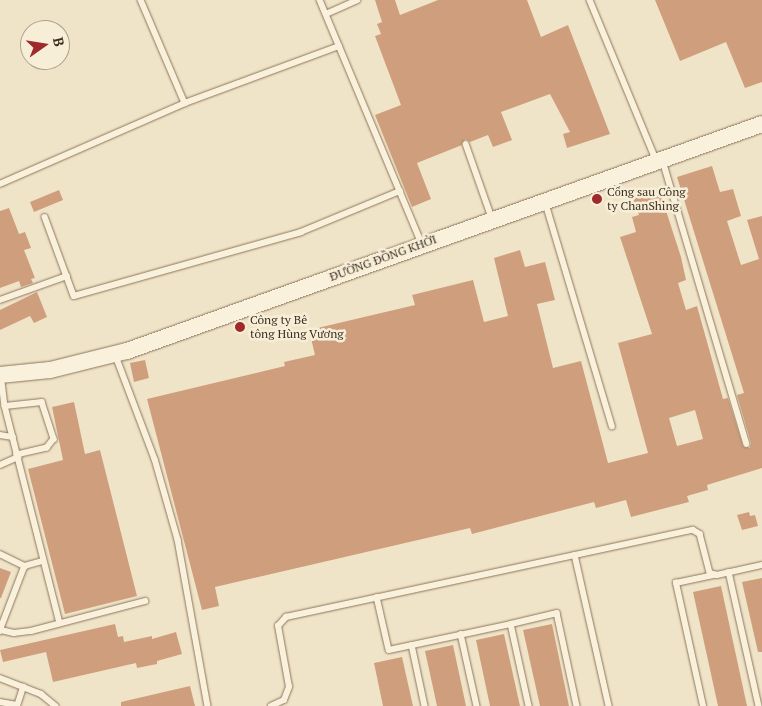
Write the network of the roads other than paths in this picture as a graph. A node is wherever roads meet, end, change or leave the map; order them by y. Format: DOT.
graph roads {
  1 [pos="141,0"];
  2 [pos="320,0"];
  3 [pos="357,0"];
  4 [pos="590,0"];
  5 [pos="326,14"];
  6 [pos="339,46"];
  7 [pos="185,103"];
  8 [pos="762,124"];
  9 [pos="466,144"];
  10 [pos="659,160"];
  11 [pos="0,184"];
  12 [pos="400,191"];
  13 [pos="545,200"];
  14 [pos="45,217"];
  15 [pos="492,218"];
  16 [pos="422,244"];
  17 [pos="67,276"];
  18 [pos="0,300"];
  19 [pos="115,354"];
  20 [pos="1,378"];
  21 [pos="5,406"];
  22 [pos="612,426"];
  23 [pos="0,435"];
  24 [pos="13,437"];
  25 [pos="748,444"];
  26 [pos="17,456"];
  27 [pos="0,465"];
  28 [pos="0,554"];
  29 [pos="575,555"];
  30 [pos="43,561"];
  31 [pos="762,565"];
  32 [pos="24,566"];
  33 [pos="730,572"];
  34 [pos="717,574"];
  35 [pos="377,597"];
  36 [pos="145,601"];
  37 [pos="60,623"];
  38 [pos="511,624"];
  39 [pos="0,630"];
  40 [pos="461,634"];
  41 [pos="412,645"];
  42 [pos="0,678"];
  43 [pos="23,687"];
  44 [pos="0,702"];
  45 [pos="17,705"];
  46 [pos="56,706"];
  47 [pos="208,706"];
  48 [pos="271,706"];
  49 [pos="425,706"];
  50 [pos="477,706"];
  51 [pos="529,706"];
  52 [pos="577,706"];
  53 [pos="608,706"];
  54 [pos="703,706"];
  55 [pos="759,706"];
  1 -- 7 [label="lane"];
  2 -- 5 [label="lane"];
  3 -- 5 [label="lane"];
  4 -- 10 [label="lane"];
  5 -- 6 [label="lane"];
  6 -- 7 [label="lane"];
  6 -- 12 [label="lane"];
  7 -- 11 [label="lane"];
  8 -- 10 [label="main road, ĐƯỜNG ĐỒNG KHỞI"];
  9 -- 15 [label="lane"];
  10 -- 13 [label="main road, ĐƯỜNG ĐỒNG KHỞI"];
  10 -- 25 [label="lane"];
  12 -- 16 [label="lane"];
  12 -- 17 [label="lane"];
  13 -- 15 [label="main road, ĐƯỜNG ĐỒNG KHỞI"];
  13 -- 22 [label="lane"];
  14 -- 17 [label="lane"];
  15 -- 16 [label="main road, ĐƯỜNG ĐỒNG KHỞI"];
  16 -- 19 [label="main road, ĐƯỜNG ĐỒNG KHỞI"];
  17 -- 18 [label="lane"];
  19 -- 20 [label="main road, ĐƯỜNG ĐỒNG KHỞI"];
  19 -- 47 [label="lane"];
  20 -- 21 [label="lane"];
  21 -- 24 [label="lane"];
  21 -- 26 [label="lane"];
  23 -- 24 [label="lane"];
  24 -- 26 [label="lane"];
  26 -- 27 [label="lane"];
  26 -- 30 [label="lane"];
  28 -- 32 [label="lane"];
  29 -- 34 [label="lane"];
  29 -- 35 [label="lane"];
  29 -- 53 [label="lane"];
  30 -- 32 [label="lane"];
  30 -- 37 [label="lane"];
  31 -- 33 [label="lane"];
  32 -- 39 [label="lane"];
  33 -- 34 [label="lane"];
  33 -- 55 [label="lane"];
  34 -- 54 [label="lane"];
  35 -- 41 [label="lane"];
  35 -- 48 [label="lane"];
  36 -- 37 [label="lane"];
  37 -- 39 [label="lane"];
  38 -- 40 [label="lane"];
  38 -- 51 [label="lane"];
  38 -- 52 [label="lane"];
  40 -- 41 [label="lane"];
  40 -- 50 [label="lane"];
  41 -- 49 [label="lane"];
  42 -- 43 [label="lane"];
  43 -- 45 [label="lane"];
  43 -- 46 [label="lane"];
  44 -- 45 [label="lane"];
}
